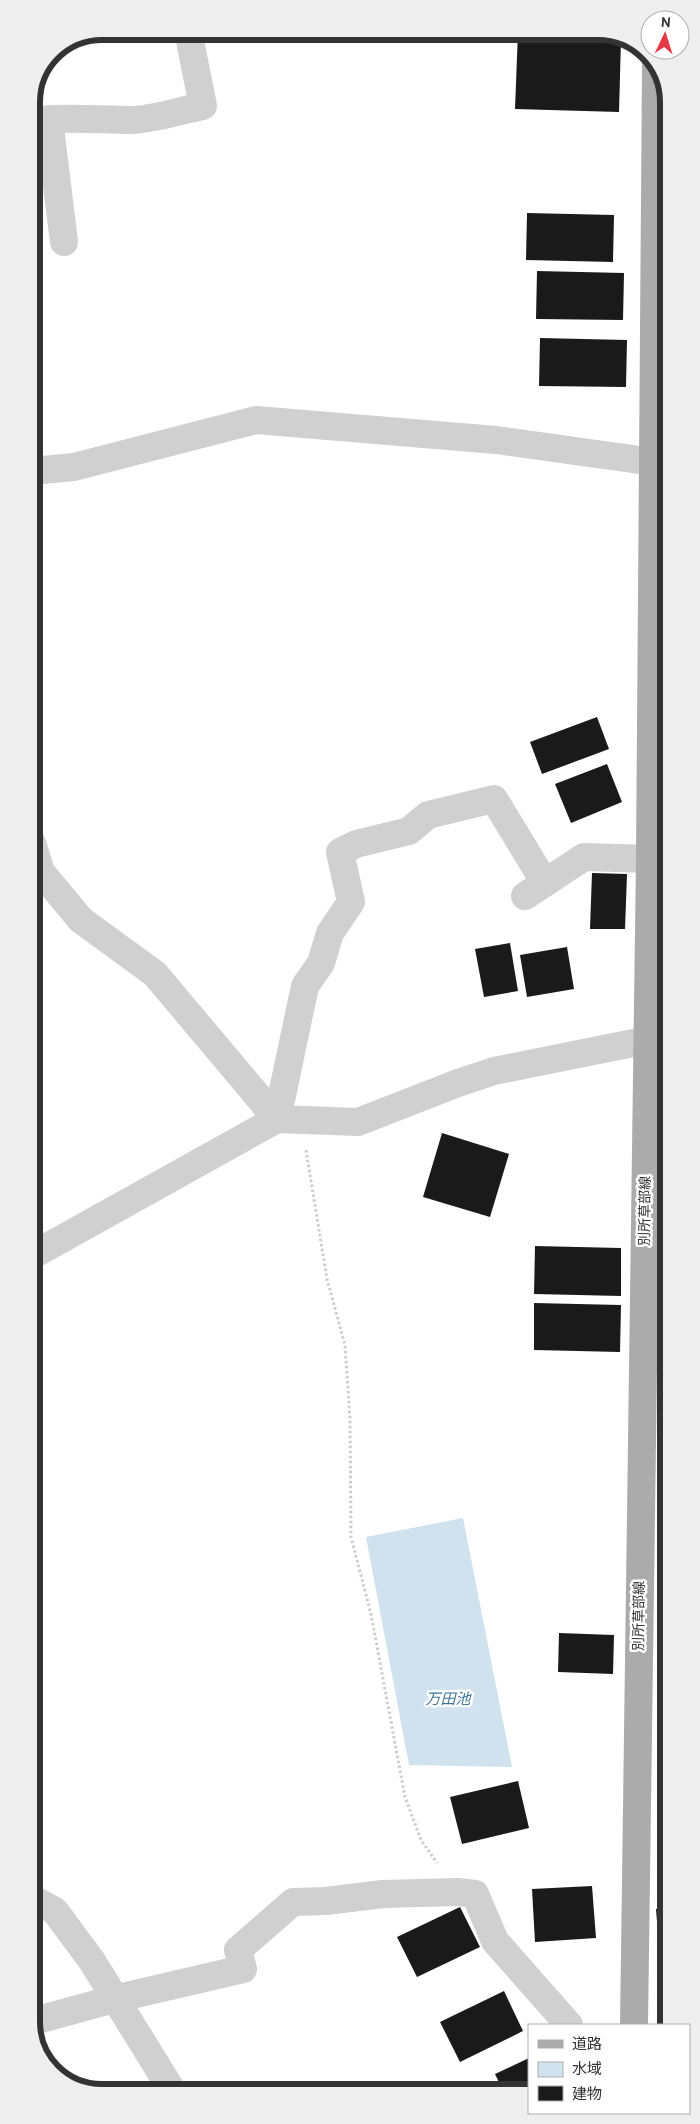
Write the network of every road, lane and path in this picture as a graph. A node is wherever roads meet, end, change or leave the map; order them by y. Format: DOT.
graph roads {
  1 [pos="190,40"];
  2 [pos="656,81"];
  3 [pos="40,120"];
  4 [pos="64,242"];
  5 [pos="660,462"];
  6 [pos="40,470"];
  7 [pos="650,859"];
  8 [pos="40,869"];
  9 [pos="658,1038"];
  10 [pos="289,1119"];
  11 [pos="40,1251"];
  12 [pos="458,1892"];
  13 [pos="40,1902"];
  14 [pos="114,1999"];
  15 [pos="40,2019"];
  16 [pos="568,2024"];
  17 [pos="634,2024"];
  18 [pos="168,2084"];
  1 -- 3 [label="street"];
  2 -- 5 [label="main road, 別所草部線"];
  3 -- 4 [label="street"];
  5 -- 6 [label="street"];
  5 -- 7 [label="main road, 別所草部線"];
  7 -- 9 [label="main road, 別所草部線"];
  7 -- 10 [label="street"];
  8 -- 10 [label="street"];
  9 -- 10 [label="street"];
  9 -- 17 [label="main road, 別所草部線"];
  10 -- 11 [label="street"];
  10 -- 12 [label="path"];
  12 -- 14 [label="street"];
  12 -- 16 [label="street"];
  13 -- 14 [label="street"];
  14 -- 15 [label="street"];
  14 -- 18 [label="street"];
}
